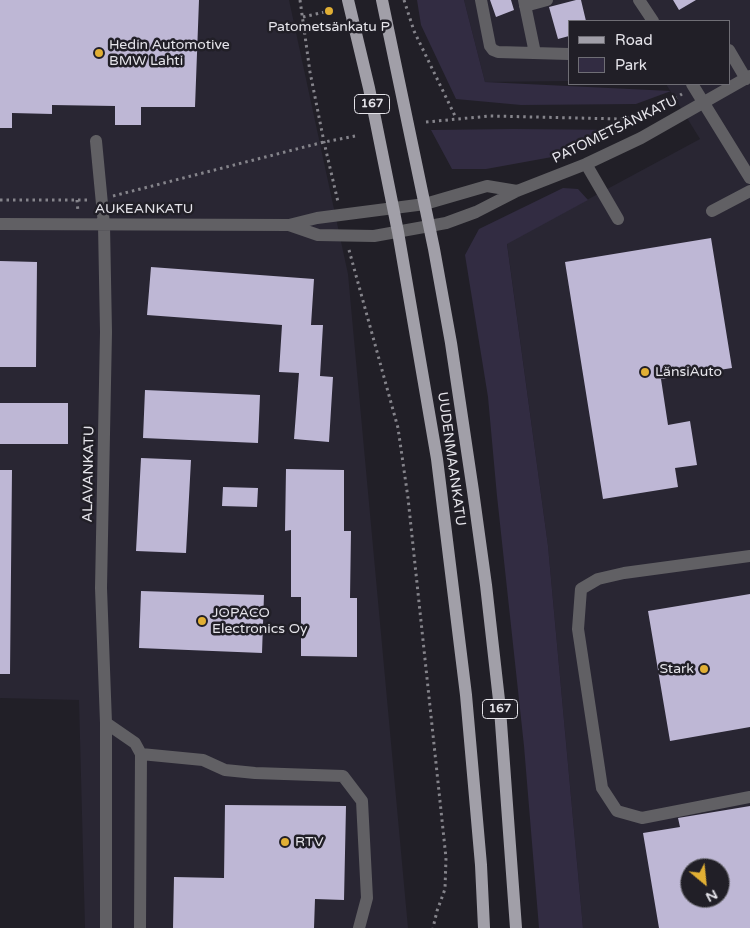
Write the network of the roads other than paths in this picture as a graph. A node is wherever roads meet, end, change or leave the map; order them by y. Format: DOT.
graph roads {
  1 [pos="348,0"];
  2 [pos="382,0"];
  3 [pos="481,0"];
  4 [pos="547,0"];
  5 [pos="639,0"];
  6 [pos="524,3"];
  7 [pos="652,20"];
  8 [pos="730,51"];
  9 [pos="534,53"];
  10 [pos="568,54"];
  11 [pos="748,78"];
  12 [pos="693,86"];
  13 [pos="704,103"];
  14 [pos="96,141"];
  15 [pos="586,164"];
  16 [pos="747,166"];
  17 [pos="750,178"];
  18 [pos="750,190"];
  19 [pos="517,191"];
  20 [pos="425,204"];
  21 [pos="394,209"];
  22 [pos="712,211"];
  23 [pos="618,219"];
  24 [pos="0,224"];
  25 [pos="104,225"];
  26 [pos="288,225"];
  27 [pos="430,226"];
  28 [pos="398,232"];
  29 [pos="750,556"];
  30 [pos="106,724"];
  31 [pos="141,754"];
  32 [pos="750,797"];
  33 [pos="106,928"];
  34 [pos="140,928"];
  35 [pos="359,928"];
  36 [pos="484,928"];
  37 [pos="516,928"];
  1 -- 21 [label="main road, UUDENMAANKATU / 167"];
  2 -- 20 [label="main road, UUDENMAANKATU / 167"];
  3 -- 9 [label="street"];
  4 -- 6 [label="street"];
  5 -- 7 [label="street"];
  6 -- 9 [label="street"];
  8 -- 11 [label="street"];
  9 -- 10 [label="street"];
  11 -- 13 [label="street, PATOMETSÄNKATU"];
  12 -- 13 [label="street"];
  13 -- 15 [label="street, PATOMETSÄNKATU"];
  13 -- 16 [label="street"];
  14 -- 25 [label="street, ALAVANKATU"];
  15 -- 19 [label="street, PATOMETSÄNKATU"];
  15 -- 23 [label="street"];
  16 -- 17 [label="street"];
  18 -- 22 [label="street"];
  19 -- 20 [label="street"];
  19 -- 27 [label="street, PATOMETSÄNKATU"];
  20 -- 21 [label="street, AUKEANKATU"];
  20 -- 27 [label="main road, UUDENMAANKATU / 167"];
  21 -- 26 [label="street, AUKEANKATU"];
  21 -- 28 [label="main road, UUDENMAANKATU / 167"];
  24 -- 25 [label="street, AUKEANKATU"];
  25 -- 26 [label="street, AUKEANKATU"];
  25 -- 30 [label="street, ALAVANKATU"];
  26 -- 28 [label="street, AUKEANKATU"];
  27 -- 28 [label="street, PATOMETSÄNKATU"];
  27 -- 37 [label="main road, UUDENMAANKATU / 167"];
  28 -- 36 [label="main road, UUDENMAANKATU / 167"];
  29 -- 32 [label="street"];
  30 -- 31 [label="street"];
  30 -- 33 [label="street, ALAVANKATU"];
  31 -- 34 [label="street"];
  31 -- 35 [label="street"];
}
